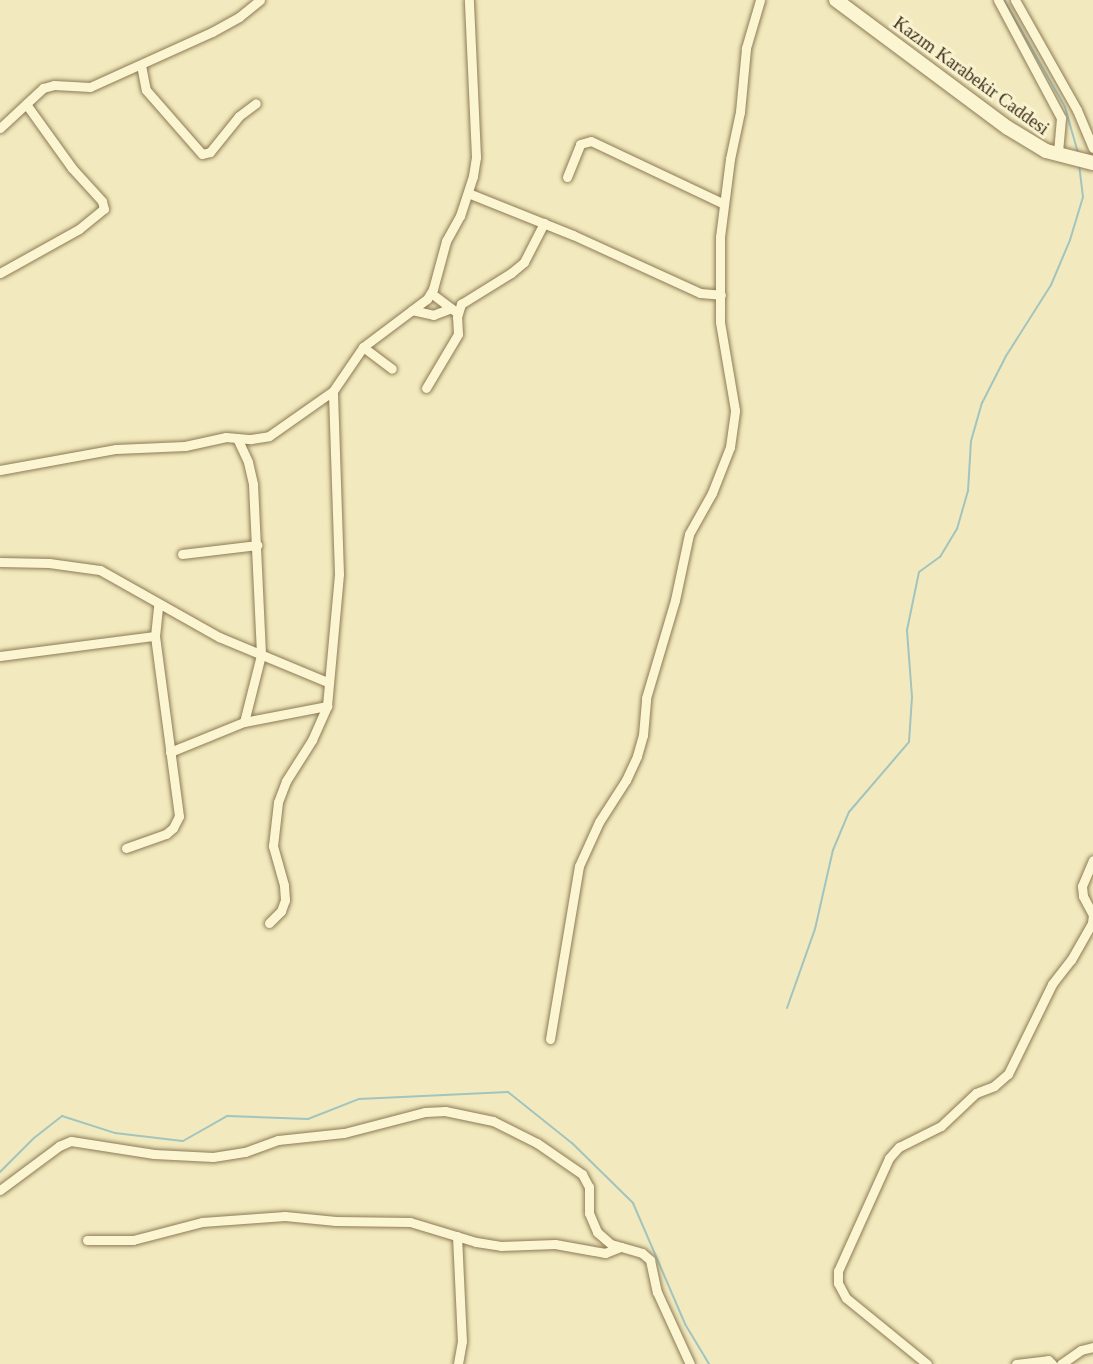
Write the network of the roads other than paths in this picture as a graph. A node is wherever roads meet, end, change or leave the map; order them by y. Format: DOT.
graph roads {
  1 [pos="260,0"];
  2 [pos="469,0"];
  3 [pos="760,0"];
  4 [pos="836,0"];
  5 [pos="998,0"];
  6 [pos="1015,0"];
  7 [pos="141,65"];
  8 [pos="256,103"];
  9 [pos="26,104"];
  10 [pos="0,128"];
  11 [pos="1093,148"];
  12 [pos="1058,155"];
  13 [pos="1084,161"];
  14 [pos="567,177"];
  15 [pos="468,193"];
  16 [pos="724,204"];
  17 [pos="544,224"];
  18 [pos="0,273"];
  19 [pos="430,293"];
  20 [pos="720,295"];
  21 [pos="412,310"];
  22 [pos="454,310"];
  23 [pos="363,347"];
  24 [pos="392,369"];
  25 [pos="426,388"];
  26 [pos="333,391"];
  27 [pos="237,438"];
  28 [pos="0,470"];
  29 [pos="257,545"];
  30 [pos="182,554"];
  31 [pos="0,562"];
  32 [pos="158,605"];
  33 [pos="155,636"];
  34 [pos="261,655"];
  35 [pos="0,656"];
  36 [pos="327,682"];
  37 [pos="327,706"];
  38 [pos="244,722"];
  39 [pos="170,752"];
  40 [pos="126,848"];
  41 [pos="1093,860"];
  42 [pos="269,923"];
  43 [pos="550,1039"];
  44 [pos="0,1190"];
  45 [pos="457,1236"];
  46 [pos="87,1240"];
  47 [pos="621,1247"];
  48 [pos="1093,1347"];
  49 [pos="1051,1363"];
  50 [pos="458,1364"];
  51 [pos="690,1364"];
  52 [pos="927,1364"];
  53 [pos="1016,1364"];
  54 [pos="1061,1364"];
  1 -- 7 [label="street"];
  2 -- 15 [label="street"];
  3 -- 16 [label="street"];
  4 -- 12 [label="street, Kazım Karabekir Caddesi"];
  5 -- 12 [label="street"];
  6 -- 11 [label="street"];
  7 -- 8 [label="street"];
  7 -- 9 [label="street"];
  9 -- 10 [label="street"];
  9 -- 18 [label="street"];
  12 -- 13 [label="street, Kazım Karabekir Caddesi"];
  14 -- 16 [label="street"];
  15 -- 17 [label="street"];
  15 -- 19 [label="street"];
  16 -- 20 [label="street"];
  17 -- 20 [label="street"];
  17 -- 22 [label="street"];
  19 -- 21 [label="street"];
  19 -- 22 [label="street"];
  20 -- 43 [label="street"];
  21 -- 22 [label="street"];
  21 -- 23 [label="street"];
  22 -- 25 [label="street"];
  23 -- 24 [label="street"];
  23 -- 26 [label="street"];
  26 -- 27 [label="street"];
  26 -- 36 [label="street"];
  27 -- 28 [label="street"];
  27 -- 29 [label="street"];
  29 -- 30 [label="street"];
  29 -- 34 [label="street"];
  31 -- 32 [label="street"];
  32 -- 33 [label="street"];
  32 -- 34 [label="street"];
  33 -- 35 [label="street"];
  33 -- 39 [label="street"];
  34 -- 36 [label="street"];
  34 -- 38 [label="street"];
  36 -- 37 [label="street"];
  37 -- 38 [label="street"];
  37 -- 42 [label="street"];
  38 -- 39 [label="street"];
  39 -- 40 [label="street"];
  41 -- 52 [label="street"];
  44 -- 47 [label="street"];
  45 -- 46 [label="street"];
  45 -- 47 [label="street"];
  45 -- 50 [label="street"];
  47 -- 51 [label="street"];
  48 -- 54 [label="street"];
  49 -- 53 [label="street"];
}
